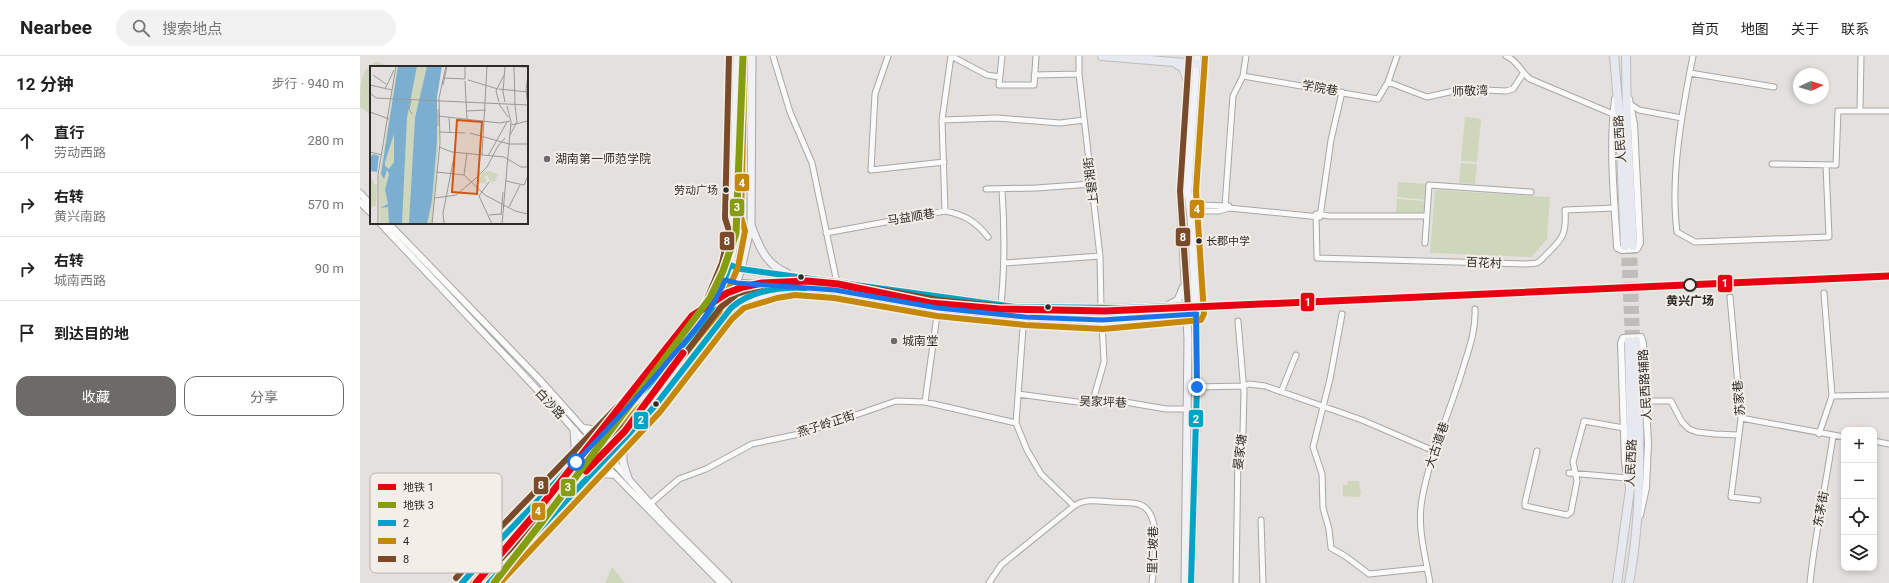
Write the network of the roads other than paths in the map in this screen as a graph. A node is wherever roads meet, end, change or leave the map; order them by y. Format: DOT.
graph roads {
  1 [pos="737,56"];
  2 [pos="752,56"];
  3 [pos="773,56"];
  4 [pos="888,56"];
  5 [pos="951,56"];
  6 [pos="1002,56"];
  7 [pos="1036,56"];
  8 [pos="1079,56"];
  9 [pos="1102,56"];
  10 [pos="1246,56"];
  11 [pos="1397,56"];
  12 [pos="1506,56"];
  13 [pos="1614,56"];
  14 [pos="1626,56"];
  15 [pos="1693,56"];
  16 [pos="1861,56"];
  17 [pos="1193,60"];
  18 [pos="1171,62"];
  19 [pos="1690,73"];
  20 [pos="1079,74"];
  21 [pos="1523,74"];
  22 [pos="1034,75"];
  23 [pos="1243,76"];
  24 [pos="1000,77"];
  25 [pos="1388,82"];
  26 [pos="1189,83"];
  27 [pos="1774,87"];
  28 [pos="1342,92"];
  29 [pos="1628,94"];
  30 [pos="1616,95"];
  31 [pos="1630,103"];
  32 [pos="1860,111"];
  33 [pos="1889,111"];
  34 [pos="1613,114"];
  35 [pos="1682,118"];
  36 [pos="942,120"];
  37 [pos="1084,120"];
  38 [pos="944,162"];
  39 [pos="1772,164"];
  40 [pos="1826,165"];
  41 [pos="1092,184"];
  42 [pos="986,189"];
  43 [pos="1002,190"];
  44 [pos="360,192"];
  45 [pos="1531,192"];
  46 [pos="1189,201"];
  47 [pos="360,202"];
  48 [pos="370,204"];
  49 [pos="1225,206"];
  50 [pos="1615,208"];
  51 [pos="945,211"];
  52 [pos="370,212"];
  53 [pos="1318,215"];
  54 [pos="1426,216"];
  55 [pos="1191,218"];
  56 [pos="381,224"];
  57 [pos="389,224"];
  58 [pos="751,225"];
  59 [pos="826,233"];
  60 [pos="988,237"];
  61 [pos="1425,243"];
  62 [pos="1100,256"];
  63 [pos="1005,262"];
  64 [pos="730,265"];
  65 [pos="741,269"];
  66 [pos="798,277"];
  67 [pos="725,280"];
  68 [pos="837,282"];
  69 [pos="1184,282"];
  70 [pos="737,283"];
  71 [pos="794,287"];
  72 [pos="1824,293"];
  73 [pos="1730,296"];
  74 [pos="1001,305"];
  75 [pos="1185,305"];
  76 [pos="1196,305"];
  77 [pos="1167,306"];
  78 [pos="1101,307"];
  79 [pos="938,308"];
  80 [pos="1475,309"];
  81 [pos="726,313"];
  82 [pos="1000,314"];
  83 [pos="1196,314"];
  84 [pos="1342,314"];
  85 [pos="1186,315"];
  86 [pos="1167,316"];
  87 [pos="1025,317"];
  88 [pos="1102,320"];
  89 [pos="1238,321"];
  90 [pos="1188,339"];
  91 [pos="1296,355"];
  92 [pos="1244,386"];
  93 [pos="1197,387"];
  94 [pos="1281,392"];
  95 [pos="1018,394"];
  96 [pos="1889,395"];
  97 [pos="1832,396"];
  98 [pos="1646,401"];
  99 [pos="925,402"];
  100 [pos="1092,404"];
  101 [pos="1322,407"];
  102 [pos="1188,409"];
  103 [pos="1741,418"];
  104 [pos="1016,423"];
  105 [pos="611,425"];
  106 [pos="583,427"];
  107 [pos="1624,428"];
  108 [pos="574,430"];
  109 [pos="1819,434"];
  110 [pos="1739,435"];
  111 [pos="1833,436"];
  112 [pos="1841,437"];
  113 [pos="596,441"];
  114 [pos="622,442"];
  115 [pos="1877,442"];
  116 [pos="1889,444"];
  117 [pos="590,447"];
  118 [pos="1434,451"];
  119 [pos="1537,451"];
  120 [pos="609,456"];
  121 [pos="576,462"];
  122 [pos="603,463"];
  123 [pos="1569,473"];
  124 [pos="1577,474"];
  125 [pos="615,475"];
  126 [pos="589,477"];
  127 [pos="628,478"];
  128 [pos="1627,478"];
  129 [pos="1629,494"];
  130 [pos="1758,500"];
  131 [pos="650,504"];
  132 [pos="1074,506"];
  133 [pos="1261,520"];
  134 [pos="1637,534"];
  135 [pos="502,538"];
  136 [pos="1427,568"];
  137 [pos="502,569"];
  138 [pos="471,573"];
  139 [pos="498,573"];
  140 [pos="1616,580"];
  141 [pos="1630,582"];
  142 [pos="462,583"];
  143 [pos="489,583"];
  144 [pos="721,583"];
  145 [pos="728,583"];
  146 [pos="989,583"];
  147 [pos="1152,583"];
  148 [pos="1185,583"];
  149 [pos="1191,583"];
  150 [pos="1236,583"];
  151 [pos="1263,583"];
  152 [pos="1430,583"];
  153 [pos="1810,583"];
  1 -- 64 [label="main road"];
  2 -- 58 [label="main road"];
  3 -- 59 [label="street"];
  4 -- 38 [label="street"];
  5 -- 24 [label="street"];
  5 -- 36 [label="street"];
  6 -- 24 [label="street"];
  7 -- 22 [label="street"];
  8 -- 20 [label="street, 上碧湘街"];
  9 -- 18 [label="main road"];
  10 -- 23 [label="street"];
  11 -- 25 [label="street"];
  12 -- 21 [label="street"];
  13 -- 30 [label="main road, 人民西路"];
  14 -- 29 [label="main road, 人民西路"];
  15 -- 19 [label="street"];
  16 -- 32 [label="street"];
  17 -- 18 [label="main road"];
  17 -- 26 [label="main road"];
  17 -- 46 [label="main road"];
  18 -- 26 [label="main road"];
  19 -- 27 [label="street"];
  19 -- 35 [label="street"];
  20 -- 22 [label="street"];
  20 -- 37 [label="street, 上碧湘街"];
  21 -- 25 [label="street, 师敬湾"];
  21 -- 34 [label="street"];
  22 -- 24 [label="street"];
  23 -- 28 [label="street, 学院巷"];
  23 -- 49 [label="street"];
  25 -- 28 [label="street, 学院巷"];
  26 -- 69 [label="main road"];
  28 -- 53 [label="street"];
  29 -- 30 [label="main road, 人民西路"];
  29 -- 31 [label="street"];
  30 -- 34 [label="street"];
  31 -- 35 [label="street"];
  31 -- 50 [label="street"];
  32 -- 33 [label="street"];
  32 -- 40 [label="street"];
  34 -- 50 [label="street"];
  35 -- 40 [label="street"];
  36 -- 37 [label="street"];
  36 -- 38 [label="street"];
  37 -- 41 [label="street, 上碧湘街"];
  38 -- 51 [label="street"];
  39 -- 40 [label="street"];
  41 -- 43 [label="street"];
  41 -- 62 [label="street, 上碧湘街"];
  42 -- 43 [label="street"];
  43 -- 63 [label="street"];
  44 -- 48 [label="street"];
  45 -- 54 [label="street"];
  46 -- 49 [label="street"];
  46 -- 55 [label="main road"];
  47 -- 52 [label="street"];
  49 -- 53 [label="street"];
  50 -- 53 [label="street, 百花村"];
  51 -- 59 [label="street, 马益顺巷"];
  51 -- 60 [label="street, 马益顺巷"];
  53 -- 54 [label="street"];
  53 -- 55 [label="street"];
  54 -- 61 [label="street"];
  55 -- 76 [label="main road"];
  56 -- 108 [label="street, 白沙路"];
  57 -- 106 [label="street, 白沙路"];
  58 -- 65 [label="main road"];
  58 -- 66 [label="main road"];
  59 -- 68 [label="street"];
  62 -- 63 [label="street"];
  62 -- 78 [label="street, 上碧湘街"];
  63 -- 74 [label="street"];
  64 -- 65 [label="main road"];
  64 -- 67 [label="main road"];
  65 -- 66 [label="main road"];
  65 -- 70 [label="main road"];
  66 -- 68 [label="main road"];
  67 -- 70 [label="main road"];
  67 -- 105 [label="main road"];
  68 -- 74 [label="main road"];
  69 -- 75 [label="main road"];
  69 -- 77 [label="main road"];
  70 -- 71 [label="main road"];
  70 -- 81 [label="main road"];
  71 -- 79 [label="main road"];
  71 -- 81 [label="main road"];
  72 -- 97 [label="street"];
  73 -- 103 [label="street, 苏家巷"];
  74 -- 78 [label="main road"];
  74 -- 82 [label="street"];
  75 -- 76 [label="main road"];
  75 -- 77 [label="main road"];
  75 -- 85 [label="main road"];
  76 -- 83 [label="main road"];
  77 -- 78 [label="main road"];
  79 -- 82 [label="main road"];
  79 -- 99 [label="street"];
  80 -- 118 [label="street, 大古道巷"];
  81 -- 114 [label="main road"];
  82 -- 87 [label="main road"];
  83 -- 85 [label="main road"];
  83 -- 93 [label="main road"];
  84 -- 101 [label="street"];
  85 -- 86 [label="main road"];
  85 -- 90 [label="main road"];
  86 -- 88 [label="main road"];
  86 -- 90 [label="main road"];
  87 -- 88 [label="main road"];
  87 -- 95 [label="street"];
  88 -- 100 [label="street"];
  89 -- 92 [label="street, 晏家塘"];
  90 -- 102 [label="main road"];
  91 -- 94 [label="street"];
  92 -- 93 [label="street"];
  92 -- 94 [label="street"];
  92 -- 150 [label="street, 晏家塘"];
  93 -- 149 [label="main road"];
  94 -- 101 [label="street"];
  95 -- 100 [label="street, 吴家坪巷"];
  95 -- 104 [label="street"];
  96 -- 97 [label="street"];
  97 -- 109 [label="street"];
  98 -- 107 [label="street, 人民西路辅路"];
  98 -- 110 [label="street"];
  98 -- 134 [label="street, 人民西路辅路"];
  99 -- 104 [label="street, 燕子岭正街"];
  99 -- 131 [label="street, 燕子岭正街"];
  100 -- 102 [label="street, 吴家坪巷"];
  101 -- 118 [label="street"];
  101 -- 136 [label="street"];
  102 -- 148 [label="main road"];
  103 -- 109 [label="street"];
  103 -- 110 [label="street, 苏家巷"];
  104 -- 132 [label="street"];
  105 -- 106 [label="street"];
  105 -- 113 [label="main road"];
  106 -- 113 [label="street, 白沙路"];
  107 -- 124 [label="street"];
  107 -- 128 [label="street, 人民西路辅路"];
  108 -- 117 [label="street, 白沙路"];
  108 -- 121 [label="main road"];
  109 -- 111 [label="street"];
  110 -- 130 [label="street, 苏家巷"];
  111 -- 112 [label="street"];
  111 -- 153 [label="street, 东茅街"];
  113 -- 117 [label="main road"];
  113 -- 120 [label="street, 白沙路"];
  114 -- 120 [label="main road"];
  114 -- 127 [label="main road"];
  115 -- 116 [label="street"];
  117 -- 121 [label="main road"];
  117 -- 122 [label="street, 白沙路"];
  118 -- 136 [label="street, 大古道巷"];
  119 -- 124 [label="street"];
  120 -- 122 [label="main road"];
  120 -- 127 [label="street, 白沙路"];
  121 -- 135 [label="main road"];
  122 -- 125 [label="street, 白沙路"];
  122 -- 126 [label="main road"];
  123 -- 124 [label="street"];
  124 -- 128 [label="street"];
  125 -- 126 [label="street"];
  125 -- 144 [label="street, 白沙路"];
  126 -- 137 [label="main road"];
  127 -- 131 [label="street, 白沙路"];
  128 -- 129 [label="street, 人民西路辅路"];
  129 -- 134 [label="main road, 人民西路"];
  129 -- 140 [label="main road, 人民西路"];
  131 -- 145 [label="street, 白沙路"];
  132 -- 146 [label="street, 里仁坡巷"];
  132 -- 147 [label="street, 里仁坡巷"];
  133 -- 151 [label="street"];
  134 -- 141 [label="main road, 人民西路"];
  136 -- 152 [label="street, 大古道巷"];
  138 -- 142 [label="main road"];
  139 -- 143 [label="main road"];
}
